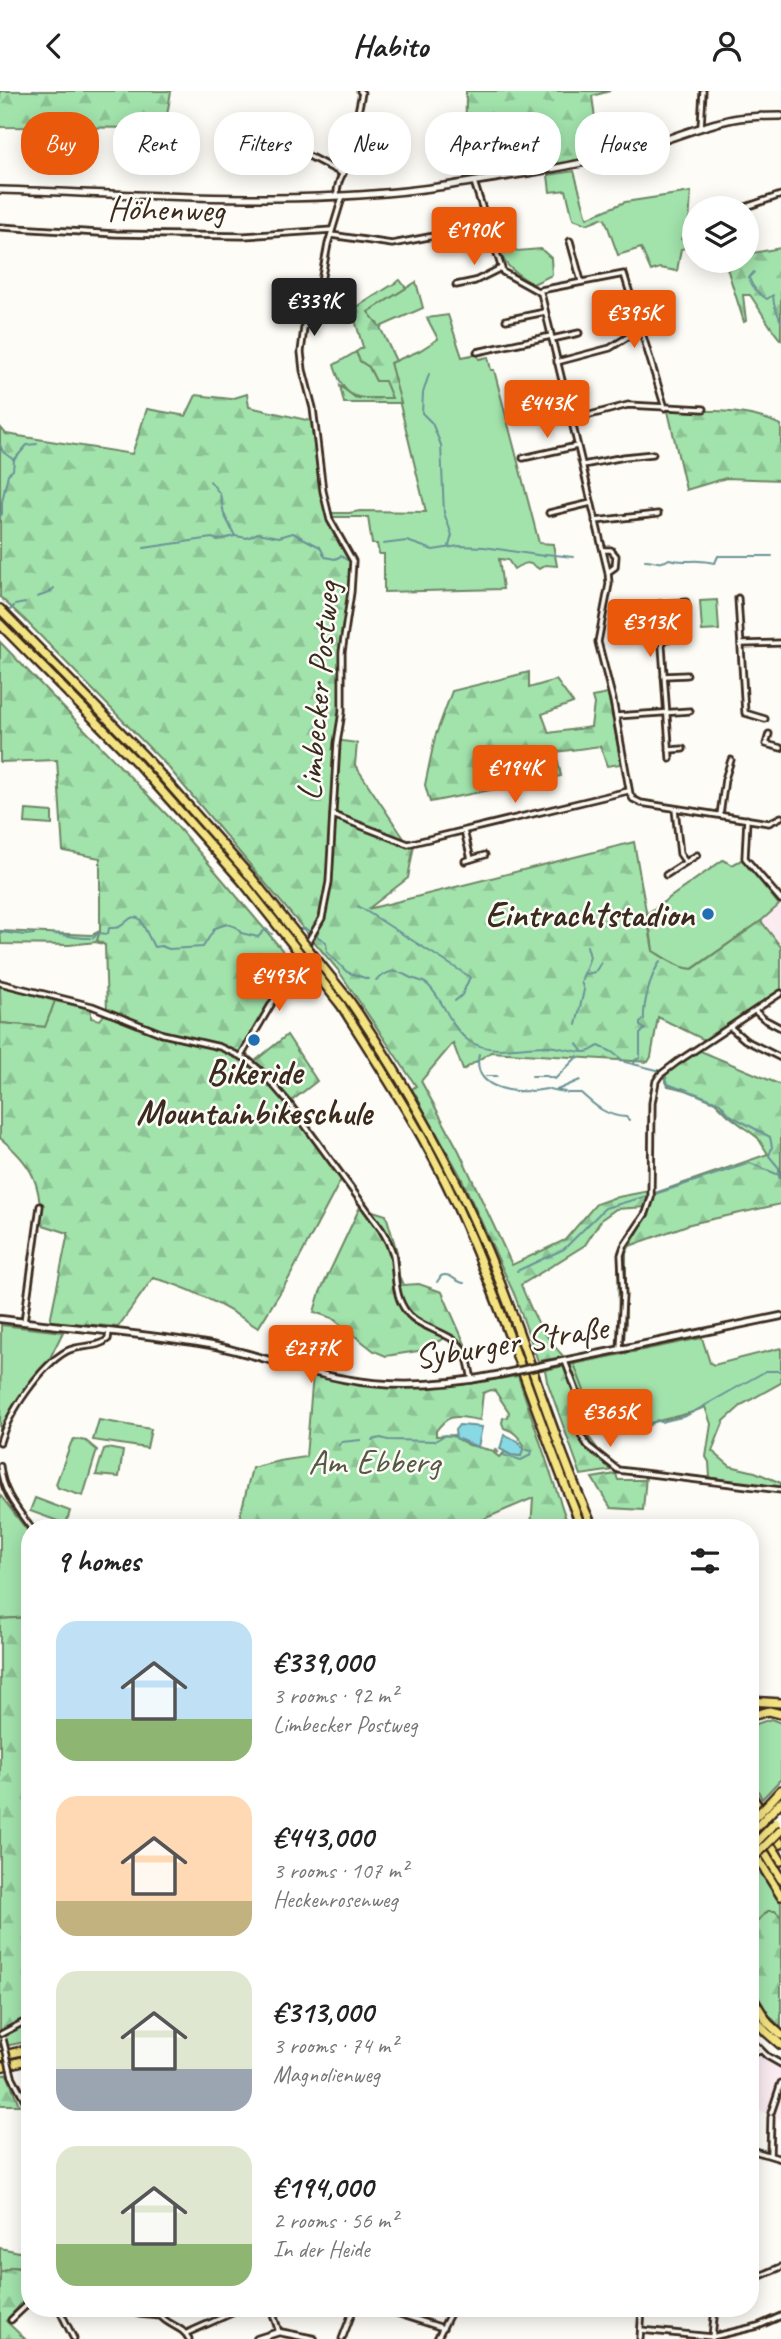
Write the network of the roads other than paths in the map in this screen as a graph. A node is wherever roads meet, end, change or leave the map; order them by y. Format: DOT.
graph roads {
  1 [pos="360,91"];
  2 [pos="703,91"];
  3 [pos="358,112"];
  4 [pos="781,116"];
  5 [pos="701,129"];
  6 [pos="342,175"];
  7 [pos="474,181"];
  8 [pos="0,190"];
  9 [pos="781,195"];
  10 [pos="339,198"];
  11 [pos="759,203"];
  12 [pos="0,227"];
  13 [pos="331,233"];
  14 [pos="457,236"];
  15 [pos="570,241"];
  16 [pos="500,268"];
  17 [pos="582,281"];
  18 [pos="456,285"];
  19 [pos="540,291"];
  20 [pos="545,312"];
  21 [pos="506,320"];
  22 [pos="641,332"];
  23 [pos="579,333"];
  24 [pos="552,337"];
  25 [pos="477,352"];
  26 [pos="557,362"];
  27 [pos="563,386"];
  28 [pos="526,395"];
  29 [pos="665,408"];
  30 [pos="704,409"];
  31 [pos="571,420"];
  32 [pos="577,446"];
  33 [pos="653,454"];
  34 [pos="523,458"];
  35 [pos="583,465"];
  36 [pos="591,503"];
  37 [pos="549,513"];
  38 [pos="658,514"];
  39 [pos="595,521"];
  40 [pos="603,550"];
  41 [pos="608,572"];
  42 [pos="738,598"];
  43 [pos="686,602"];
  44 [pos="0,609"];
  45 [pos="0,624"];
  46 [pos="685,638"];
  47 [pos="662,639"];
  48 [pos="781,643"];
  49 [pos="741,644"];
  50 [pos="687,675"];
  51 [pos="664,676"];
  52 [pos="690,711"];
  53 [pos="666,713"];
  54 [pos="616,716"];
  55 [pos="765,719"];
  56 [pos="769,734"];
  57 [pos="781,748"];
  58 [pos="683,749"];
  59 [pos="669,750"];
  60 [pos="670,759"];
  61 [pos="731,760"];
  62 [pos="628,791"];
  63 [pos="675,809"];
  64 [pos="333,814"];
  65 [pos="720,815"];
  66 [pos="781,817"];
  67 [pos="747,819"];
  68 [pos="464,831"];
  69 [pos="485,855"];
  70 [pos="696,855"];
  71 [pos="471,859"];
  72 [pos="465,861"];
  73 [pos="685,861"];
  74 [pos="666,875"];
  75 [pos="779,899"];
  76 [pos="0,983"];
  77 [pos="781,993"];
  78 [pos="755,1011"];
  79 [pos="730,1027"];
  80 [pos="781,1028"];
  81 [pos="241,1055"];
  82 [pos="781,1058"];
  83 [pos="40,1206"];
  84 [pos="781,1315"];
  85 [pos="0,1319"];
  86 [pos="24,1322"];
  87 [pos="109,1332"];
  88 [pos="620,1349"];
  89 [pos="565,1361"];
  90 [pos="472,1380"];
  91 [pos="0,1442"];
  92 [pos="0,1466"];
  93 [pos="781,1490"];
  94 [pos="24,1519"];
  95 [pos="578,1519"];
  96 [pos="591,1519"];
  97 [pos="759,1702"];
  98 [pos="781,1703"];
  99 [pos="759,1714"];
  100 [pos="781,1714"];
  101 [pos="781,1790"];
  102 [pos="781,1802"];
  103 [pos="759,1808"];
  104 [pos="768,1810"];
  105 [pos="759,1816"];
  106 [pos="759,1822"];
  107 [pos="759,1825"];
  108 [pos="780,1825"];
  109 [pos="759,1842"];
  110 [pos="781,1844"];
  111 [pos="759,1845"];
  112 [pos="759,1850"];
  113 [pos="759,1861"];
  114 [pos="781,1861"];
  115 [pos="781,1879"];
  116 [pos="781,1896"];
  117 [pos="759,2008"];
  118 [pos="21,2024"];
  119 [pos="759,2024"];
  120 [pos="1,2035"];
  121 [pos="781,2035"];
  122 [pos="781,2045"];
  123 [pos="21,2051"];
  124 [pos="760,2051"];
  125 [pos="0,2056"];
  126 [pos="21,2061"];
  127 [pos="781,2064"];
  128 [pos="0,2067"];
  129 [pos="781,2083"];
  130 [pos="21,2093"];
  131 [pos="759,2152"];
  132 [pos="771,2155"];
  133 [pos="781,2159"];
  134 [pos="781,2267"];
  135 [pos="759,2277"];
  136 [pos="21,2311"];
  137 [pos="781,2316"];
  138 [pos="63,2317"];
  139 [pos="161,2317"];
  140 [pos="222,2317"];
  141 [pos="274,2317"];
  142 [pos="351,2317"];
  143 [pos="409,2317"];
  144 [pos="448,2317"];
  145 [pos="642,2317"];
  146 [pos="714,2317"];
  147 [pos="11,2320"];
  148 [pos="443,2328"];
  149 [pos="641,2330"];
  150 [pos="279,2332"];
  151 [pos="187,2333"];
  152 [pos="288,2336"];
  153 [pos="712,2338"];
  154 [pos="74,2339"];
  155 [pos="189,2339"];
  156 [pos="257,2339"];
  157 [pos="314,2339"];
  158 [pos="342,2339"];
  159 [pos="437,2339"];
  160 [pos="640,2339"];
  1 -- 3 [label="street, Limbecker Postweg"];
  2 -- 5 [label="street"];
  4 -- 5 [label="main road"];
  5 -- 7 [label="main road"];
  6 -- 10 [label="street, Limbecker Postweg"];
  7 -- 10 [label="main road"];
  7 -- 16 [label="street"];
  8 -- 10 [label="main road"];
  9 -- 11 [label="street"];
  10 -- 13 [label="street, Limbecker Postweg"];
  12 -- 13 [label="street, Höhenweg"];
  13 -- 14 [label="street, Höhenweg"];
  13 -- 64 [label="street, Limbecker Postweg"];
  15 -- 17 [label="street"];
  16 -- 18 [label="street"];
  16 -- 19 [label="street"];
  17 -- 19 [label="street"];
  17 -- 22 [label="street"];
  19 -- 20 [label="street"];
  20 -- 21 [label="street"];
  20 -- 24 [label="street"];
  22 -- 26 [label="street"];
  22 -- 29 [label="street"];
  23 -- 24 [label="street"];
  24 -- 25 [label="street"];
  24 -- 26 [label="street"];
  26 -- 27 [label="street"];
  27 -- 28 [label="street"];
  27 -- 31 [label="street"];
  29 -- 30 [label="street"];
  29 -- 31 [label="street"];
  31 -- 32 [label="street"];
  32 -- 34 [label="street"];
  32 -- 35 [label="street"];
  33 -- 35 [label="street"];
  35 -- 36 [label="street"];
  36 -- 37 [label="street"];
  36 -- 39 [label="street"];
  38 -- 39 [label="street"];
  39 -- 40 [label="street"];
  40 -- 41 [label="street"];
  40 -- 41 [label="street"];
  41 -- 54 [label="street"];
  42 -- 49 [label="street"];
  43 -- 47 [label="street"];
  44 -- 96 [label="highway, bridge"];
  45 -- 95 [label="highway, bridge"];
  46 -- 47 [label="street"];
  47 -- 51 [label="street"];
  48 -- 49 [label="street"];
  49 -- 55 [label="street"];
  50 -- 51 [label="street"];
  51 -- 53 [label="street"];
  52 -- 53 [label="street"];
  53 -- 54 [label="street"];
  53 -- 59 [label="street"];
  54 -- 62 [label="street"];
  56 -- 57 [label="street"];
  58 -- 59 [label="street"];
  59 -- 60 [label="street"];
  61 -- 65 [label="street"];
  62 -- 63 [label="street"];
  62 -- 68 [label="street"];
  63 -- 65 [label="street"];
  63 -- 73 [label="street"];
  64 -- 68 [label="street"];
  64 -- 81 [label="street, Limbecker Postweg"];
  65 -- 67 [label="street"];
  66 -- 67 [label="street"];
  67 -- 75 [label="street"];
  68 -- 71 [label="street"];
  69 -- 71 [label="street"];
  70 -- 73 [label="street"];
  71 -- 72 [label="street"];
  73 -- 74 [label="street"];
  76 -- 81 [label="street"];
  77 -- 78 [label="street"];
  78 -- 79 [label="street"];
  78 -- 80 [label="street"];
  79 -- 82 [label="street"];
  79 -- 88 [label="street"];
  81 -- 90 [label="street"];
  83 -- 86 [label="street"];
  84 -- 88 [label="street, Syburger Straße"];
  85 -- 86 [label="street, Syburger Straße"];
  86 -- 87 [label="street, Syburger Straße"];
  87 -- 90 [label="street, Syburger Straße"];
  87 -- 91 [label="street"];
  88 -- 89 [label="street, Syburger Straße"];
  89 -- 90 [label="street, Syburger Straße, bridge"];
  89 -- 93 [label="street"];
  92 -- 94 [label="street"];
  97 -- 98 [label="highway"];
  99 -- 100 [label="highway"];
  101 -- 104 [label="highway"];
  102 -- 104 [label="highway"];
  103 -- 110 [label="highway"];
  104 -- 105 [label="highway, bridge"];
  104 -- 106 [label="highway, bridge"];
  107 -- 114 [label="highway"];
  108 -- 109 [label="highway, bridge"];
  108 -- 112 [label="highway, bridge"];
  111 -- 115 [label="highway"];
  113 -- 116 [label="highway"];
  117 -- 121 [label="highway"];
  118 -- 120 [label="street"];
  119 -- 122 [label="highway"];
  120 -- 130 [label="street, bridge"];
  123 -- 125 [label="highway"];
  124 -- 127 [label="street"];
  126 -- 128 [label="highway"];
  129 -- 132 [label="street"];
  131 -- 132 [label="street"];
  132 -- 133 [label="street"];
  134 -- 135 [label="street"];
  136 -- 147 [label="street"];
  137 -- 153 [label="street"];
  138 -- 154 [label="street"];
  139 -- 151 [label="street"];
  140 -- 151 [label="street"];
  141 -- 150 [label="street"];
  142 -- 158 [label="street"];
  143 -- 148 [label="street"];
  144 -- 148 [label="street"];
  145 -- 149 [label="street"];
  146 -- 153 [label="street"];
  148 -- 159 [label="street"];
  149 -- 153 [label="street"];
  149 -- 160 [label="street"];
  150 -- 152 [label="street"];
  150 -- 156 [label="street"];
  151 -- 155 [label="street"];
  152 -- 157 [label="street"];
}
